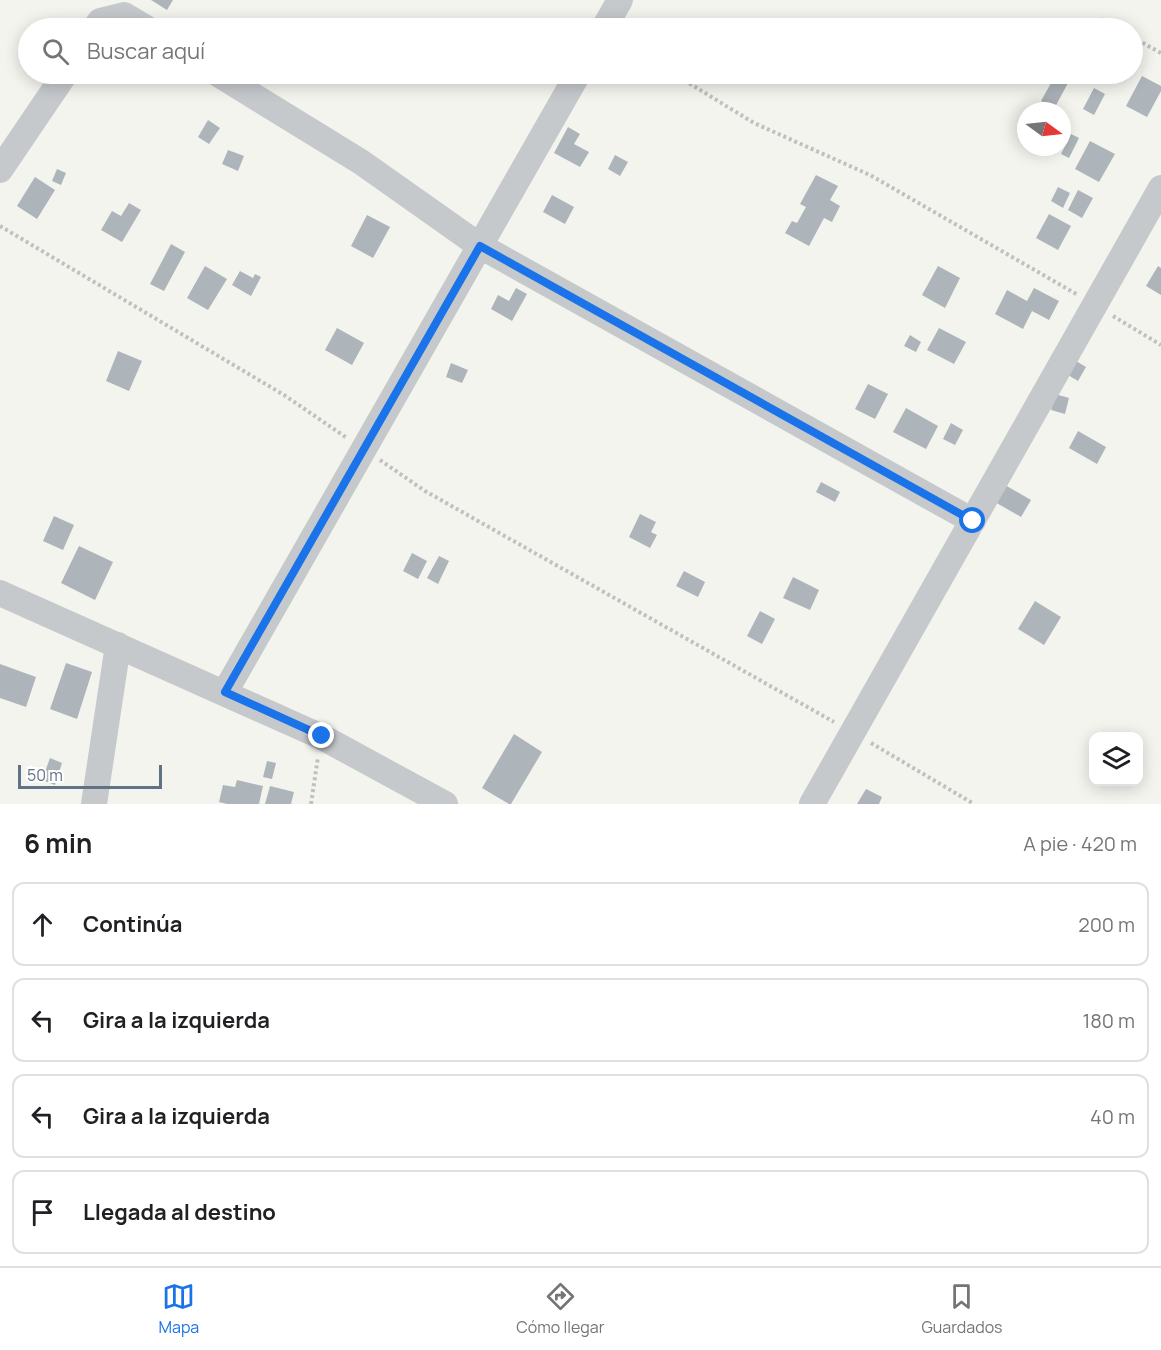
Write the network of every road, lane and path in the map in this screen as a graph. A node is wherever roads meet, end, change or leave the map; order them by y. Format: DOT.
graph roads {
  1 [pos="620,0"];
  2 [pos="112,18"];
  3 [pos="129,18"];
  4 [pos="610,18"];
  5 [pos="1143,43"];
  6 [pos="1161,53"];
  7 [pos="58,84"];
  8 [pos="234,84"];
  9 [pos="572,84"];
  10 [pos="690,84"];
  11 [pos="0,170"];
  12 [pos="1161,188"];
  13 [pos="0,226"];
  14 [pos="480,246"];
  15 [pos="1095,305"];
  16 [pos="1161,345"];
  17 [pos="364,449"];
  18 [pos="973,521"];
  19 [pos="0,593"];
  20 [pos="118,645"];
  21 [pos="225,692"];
  22 [pos="853,732"];
  23 [pos="322,736"];
  24 [pos="94,804"];
  25 [pos="311,804"];
  26 [pos="445,804"];
  27 [pos="812,804"];
  28 [pos="974,804"];
  1 -- 4 [label="street"];
  2 -- 3 [label="street"];
  5 -- 6 [label="path"];
  7 -- 11 [label="street"];
  8 -- 14 [label="street"];
  9 -- 14 [label="street"];
  10 -- 15 [label="path"];
  12 -- 15 [label="street"];
  13 -- 17 [label="path"];
  14 -- 17 [label="street"];
  14 -- 18 [label="street"];
  15 -- 16 [label="path"];
  15 -- 18 [label="street"];
  17 -- 21 [label="street"];
  17 -- 22 [label="path"];
  18 -- 22 [label="street"];
  19 -- 20 [label="street"];
  20 -- 21 [label="street"];
  20 -- 24 [label="street"];
  21 -- 23 [label="street"];
  22 -- 27 [label="street"];
  22 -- 28 [label="path"];
  23 -- 25 [label="path"];
  23 -- 26 [label="street"];
}
